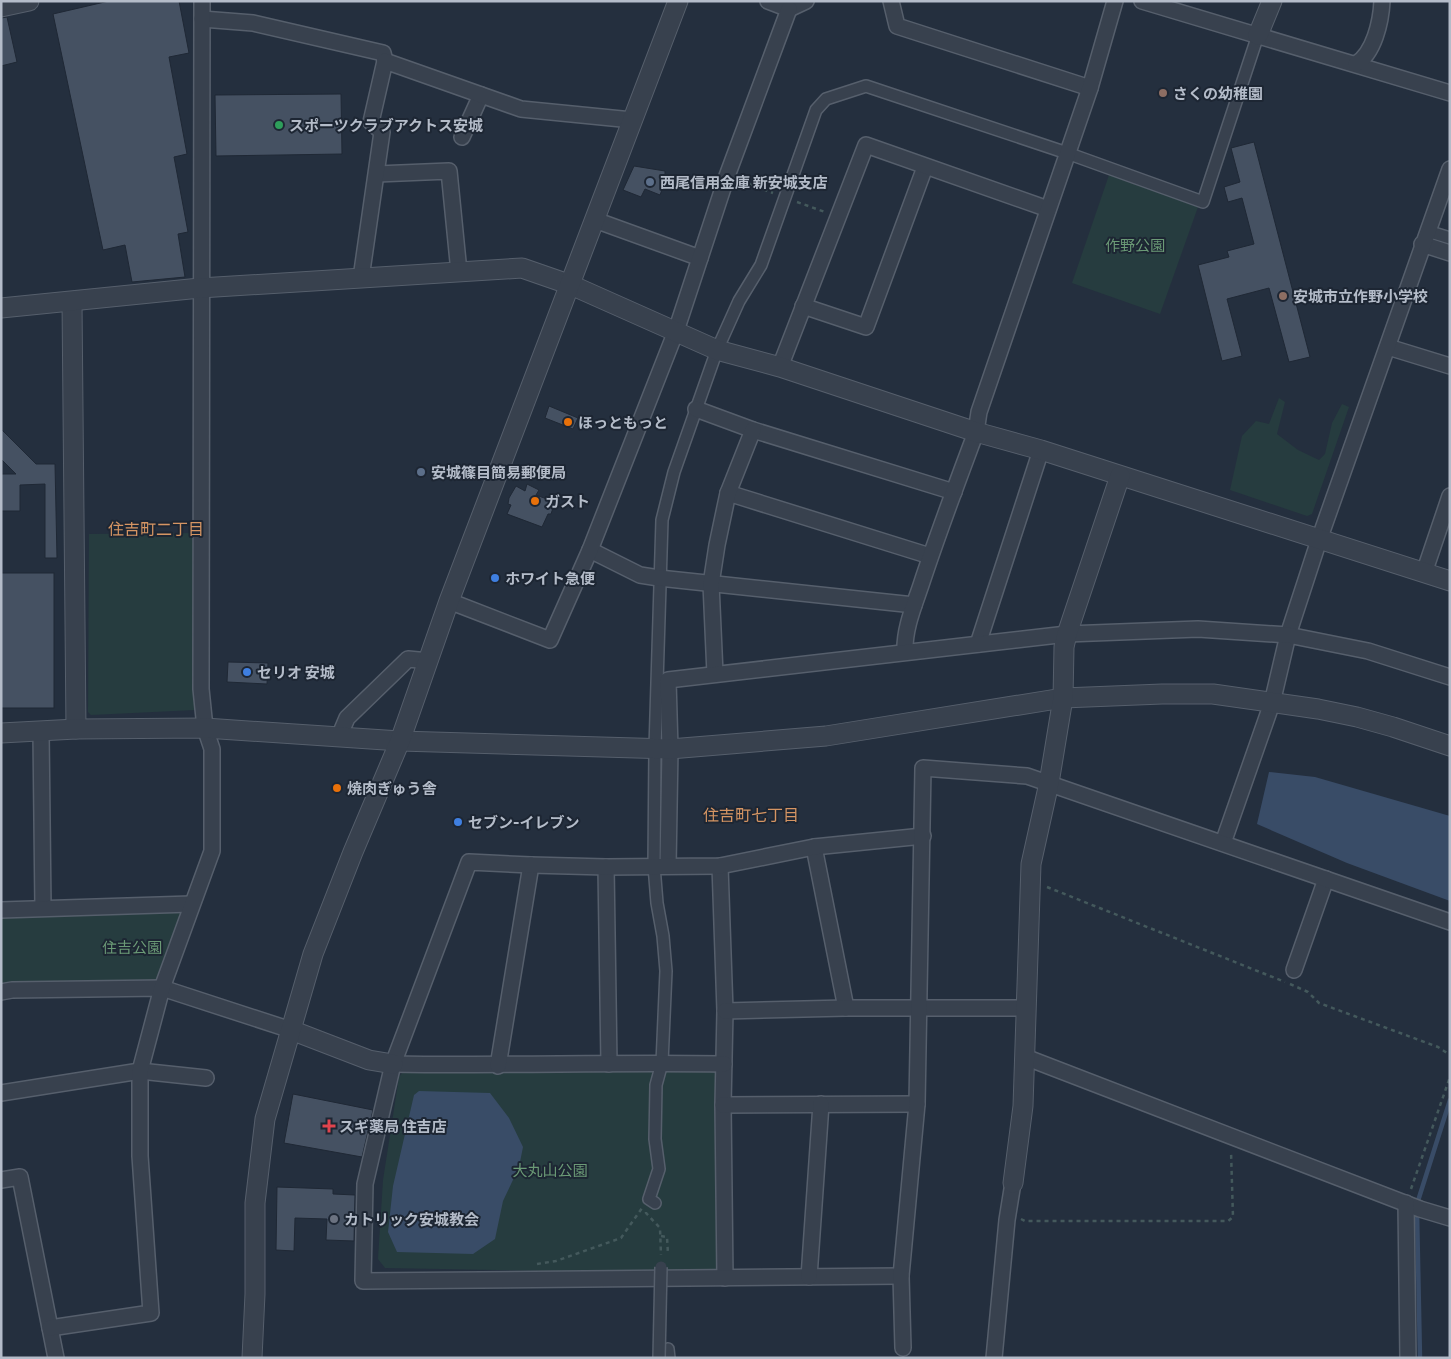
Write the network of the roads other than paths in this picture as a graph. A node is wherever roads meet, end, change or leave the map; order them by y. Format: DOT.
graph roads {
  1 [pos="29,1"];
  2 [pos="202,1"];
  3 [pos="678,1"];
  4 [pos="768,1"];
  5 [pos="806,1"];
  6 [pos="891,1"];
  7 [pos="1115,1"];
  8 [pos="1142,1"];
  9 [pos="1272,1"];
  10 [pos="1382,1"];
  11 [pos="1,7"];
  12 [pos="789,9"];
  13 [pos="202,19"];
  14 [pos="1258,35"];
  15 [pos="385,62"];
  16 [pos="1356,64"];
  17 [pos="1090,88"];
  18 [pos="1450,93"];
  19 [pos="481,95"];
  20 [pos="632,120"];
  21 [pos="462,137"];
  22 [pos="1067,153"];
  23 [pos="925,167"];
  24 [pos="1450,169"];
  25 [pos="377,174"];
  26 [pos="1048,209"];
  27 [pos="595,220"];
  28 [pos="1425,237"];
  29 [pos="1450,238"];
  30 [pos="1450,253"];
  31 [pos="700,258"];
  32 [pos="459,272"];
  33 [pos="361,278"];
  34 [pos="571,285"];
  35 [pos="200,288"];
  36 [pos="72,302"];
  37 [pos="803,306"];
  38 [pos="1,308"];
  39 [pos="676,331"];
  40 [pos="1388,347"];
  41 [pos="717,350"];
  42 [pos="1450,366"];
  43 [pos="780,367"];
  44 [pos="696,410"];
  45 [pos="753,430"];
  46 [pos="976,432"];
  47 [pos="1041,450"];
  48 [pos="1120,476"];
  49 [pos="954,492"];
  50 [pos="728,493"];
  51 [pos="1450,496"];
  52 [pos="1444,531"];
  53 [pos="1319,540"];
  54 [pos="590,550"];
  55 [pos="930,556"];
  56 [pos="1424,573"];
  57 [pos="659,578"];
  58 [pos="1450,581"];
  59 [pos="711,584"];
  60 [pos="449,601"];
  61 [pos="914,605"];
  62 [pos="1066,634"];
  63 [pos="1288,635"];
  64 [pos="978,644"];
  65 [pos="905,652"];
  66 [pos="428,661"];
  67 [pos="715,674"];
  68 [pos="1450,677"];
  69 [pos="1063,698"];
  70 [pos="1272,703"];
  71 [pos="206,728"];
  72 [pos="76,729"];
  73 [pos="41,732"];
  74 [pos="1,733"];
  75 [pos="338,736"];
  76 [pos="400,741"];
  77 [pos="1450,746"];
  78 [pos="662,749"];
  79 [pos="1049,783"];
  80 [pos="923,836"];
  81 [pos="1223,844"];
  82 [pos="814,847"];
  83 [pos="531,865"];
  84 [pos="661,866"];
  85 [pos="720,866"];
  86 [pos="606,867"];
  87 [pos="1326,879"];
  88 [pos="192,904"];
  89 [pos="43,908"];
  90 [pos="1,910"];
  91 [pos="1450,922"];
  92 [pos="1294,970"];
  93 [pos="162,988"];
  94 [pos="1,992"];
  95 [pos="846,1008"];
  96 [pos="1026,1008"];
  97 [pos="920,1009"];
  98 [pos="726,1011"];
  99 [pos="290,1030"];
  100 [pos="1024,1057"];
  101 [pos="662,1063"];
  102 [pos="393,1064"];
  103 [pos="609,1064"];
  104 [pos="724,1064"];
  105 [pos="498,1066"];
  106 [pos="140,1071"];
  107 [pos="206,1078"];
  108 [pos="1,1094"];
  109 [pos="821,1104"];
  110 [pos="917,1104"];
  111 [pos="723,1105"];
  112 [pos="1,1180"];
  113 [pos="1013,1183"];
  114 [pos="652,1201"];
  115 [pos="1412,1206"];
  116 [pos="1450,1218"];
  117 [pos="661,1267"];
  118 [pos="901,1276"];
  119 [pos="809,1277"];
  120 [pos="725,1278"];
  121 [pos="50,1328"];
  122 [pos="903,1348"];
  123 [pos="56,1358"];
  124 [pos="252,1358"];
  125 [pos="659,1358"];
  126 [pos="994,1358"];
  127 [pos="1408,1358"];
  1 -- 11 [label="street"];
  2 -- 13 [label="street"];
  3 -- 20 [label="street"];
  4 -- 12 [label="street"];
  5 -- 12 [label="street"];
  6 -- 17 [label="street"];
  7 -- 17 [label="street"];
  8 -- 14 [label="street"];
  9 -- 14 [label="street"];
  10 -- 16 [label="street"];
  12 -- 31 [label="street"];
  13 -- 15 [label="street"];
  13 -- 35 [label="street"];
  14 -- 16 [label="street"];
  14 -- 22 [label="street"];
  15 -- 19 [label="street"];
  15 -- 25 [label="street"];
  16 -- 18 [label="street"];
  17 -- 22 [label="street"];
  19 -- 20 [label="street"];
  19 -- 21 [label="street"];
  20 -- 27 [label="street"];
  22 -- 26 [label="street"];
  22 -- 41 [label="street"];
  23 -- 26 [label="street"];
  23 -- 37 [label="street"];
  23 -- 37 [label="street"];
  24 -- 28 [label="street"];
  25 -- 32 [label="street"];
  25 -- 33 [label="street"];
  26 -- 46 [label="street"];
  27 -- 31 [label="street"];
  27 -- 34 [label="street"];
  28 -- 29 [label="street"];
  28 -- 30 [label="street"];
  28 -- 40 [label="street"];
  31 -- 39 [label="street"];
  32 -- 33 [label="street"];
  32 -- 34 [label="street"];
  33 -- 35 [label="street"];
  34 -- 39 [label="street"];
  34 -- 60 [label="street"];
  35 -- 36 [label="street"];
  35 -- 71 [label="street"];
  36 -- 38 [label="street"];
  36 -- 72 [label="street"];
  37 -- 43 [label="street"];
  39 -- 41 [label="street"];
  39 -- 54 [label="street"];
  40 -- 42 [label="street"];
  40 -- 53 [label="street"];
  41 -- 43 [label="street"];
  41 -- 44 [label="street"];
  43 -- 46 [label="street"];
  44 -- 45 [label="street"];
  44 -- 57 [label="street"];
  45 -- 49 [label="street"];
  45 -- 50 [label="street"];
  46 -- 47 [label="street"];
  46 -- 49 [label="street"];
  47 -- 48 [label="street"];
  47 -- 64 [label="street"];
  48 -- 53 [label="street"];
  48 -- 62 [label="street"];
  49 -- 55 [label="street"];
  50 -- 55 [label="street"];
  50 -- 59 [label="street"];
  51 -- 52 [label="street"];
  52 -- 56 [label="street"];
  53 -- 56 [label="street"];
  53 -- 63 [label="street"];
  54 -- 57 [label="street"];
  54 -- 60 [label="street"];
  55 -- 61 [label="street"];
  56 -- 58 [label="street"];
  57 -- 59 [label="street"];
  57 -- 78 [label="street"];
  59 -- 61 [label="street"];
  59 -- 67 [label="street"];
  60 -- 66 [label="street"];
  61 -- 65 [label="street"];
  62 -- 63 [label="street"];
  62 -- 64 [label="street"];
  62 -- 69 [label="street"];
  63 -- 68 [label="street"];
  63 -- 70 [label="street"];
  64 -- 65 [label="street"];
  65 -- 67 [label="street"];
  66 -- 75 [label="street"];
  66 -- 76 [label="street"];
  67 -- 78 [label="street"];
  69 -- 70 [label="street"];
  69 -- 78 [label="street"];
  69 -- 79 [label="street"];
  70 -- 77 [label="street"];
  70 -- 81 [label="street"];
  71 -- 72 [label="street"];
  71 -- 75 [label="street"];
  71 -- 88 [label="street"];
  72 -- 73 [label="street"];
  73 -- 74 [label="street"];
  73 -- 89 [label="street"];
  75 -- 76 [label="street"];
  76 -- 78 [label="street"];
  76 -- 99 [label="street"];
  78 -- 84 [label="street"];
  79 -- 80 [label="street"];
  79 -- 81 [label="street"];
  79 -- 96 [label="street"];
  80 -- 82 [label="street"];
  80 -- 97 [label="street"];
  81 -- 87 [label="street"];
  82 -- 85 [label="street"];
  82 -- 95 [label="street"];
  83 -- 86 [label="street"];
  83 -- 102 [label="street"];
  83 -- 105 [label="street"];
  84 -- 85 [label="street"];
  84 -- 86 [label="street"];
  84 -- 101 [label="street"];
  85 -- 98 [label="street"];
  86 -- 103 [label="street"];
  87 -- 91 [label="street"];
  87 -- 92 [label="street"];
  88 -- 89 [label="street"];
  88 -- 93 [label="street"];
  89 -- 90 [label="street"];
  93 -- 94 [label="street"];
  93 -- 99 [label="street"];
  93 -- 106 [label="street"];
  95 -- 97 [label="street"];
  95 -- 98 [label="street"];
  96 -- 97 [label="street"];
  96 -- 100 [label="street"];
  97 -- 110 [label="street"];
  98 -- 104 [label="street"];
  99 -- 102 [label="street"];
  99 -- 124 [label="street"];
  100 -- 113 [label="street"];
  100 -- 115 [label="street"];
  101 -- 103 [label="street"];
  101 -- 104 [label="street"];
  101 -- 114 [label="street"];
  102 -- 105 [label="street"];
  102 -- 120 [label="street"];
  103 -- 105 [label="street"];
  104 -- 111 [label="street"];
  106 -- 107 [label="street"];
  106 -- 108 [label="street"];
  106 -- 121 [label="street"];
  109 -- 110 [label="street"];
  109 -- 111 [label="street"];
  109 -- 119 [label="street"];
  110 -- 118 [label="street"];
  111 -- 120 [label="street"];
  112 -- 121 [label="street"];
  113 -- 126 [label="street"];
  115 -- 116 [label="street"];
  115 -- 127 [label="street"];
  117 -- 125 [label="street, bridge"];
  118 -- 119 [label="street"];
  118 -- 122 [label="street"];
  119 -- 120 [label="street"];
  121 -- 123 [label="street"];
}
